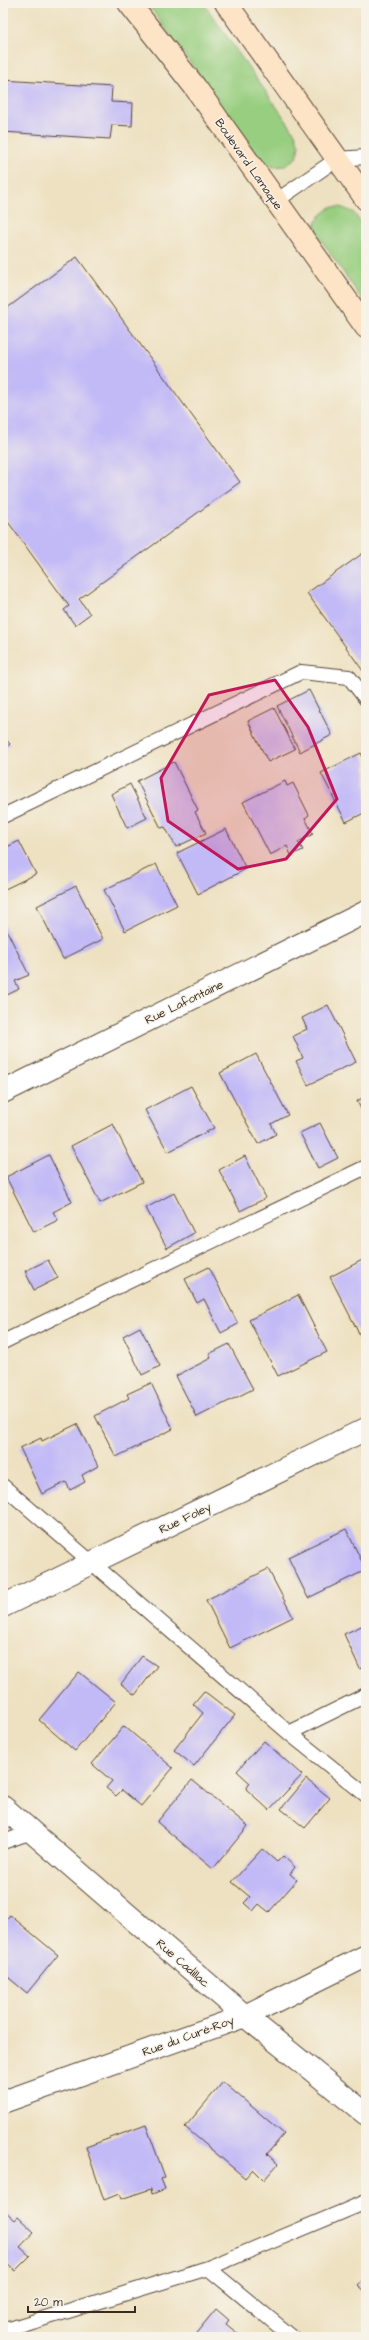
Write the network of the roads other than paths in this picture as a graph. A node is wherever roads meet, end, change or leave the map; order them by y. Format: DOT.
graph roads {
  1 [pos="129,3"];
  2 [pos="226,3"];
  3 [pos="366,157"];
  4 [pos="337,159"];
  5 [pos="366,199"];
  6 [pos="276,201"];
  7 [pos="366,327"];
  8 [pos="366,699"];
  9 [pos="3,816"];
  10 [pos="366,912"];
  11 [pos="3,1092"];
  12 [pos="366,1167"];
  13 [pos="3,1342"];
  14 [pos="366,1429"];
  15 [pos="3,1486"];
  16 [pos="93,1563"];
  17 [pos="3,1606"];
  18 [pos="366,1695"];
  19 [pos="289,1733"];
  20 [pos="366,1795"];
  21 [pos="3,1807"];
  22 [pos="32,1832"];
  23 [pos="3,1842"];
  24 [pos="366,1956"];
  25 [pos="245,2016"];
  26 [pos="3,2102"];
  27 [pos="366,2114"];
  28 [pos="366,2202"];
  29 [pos="208,2268"];
  30 [pos="3,2331"];
  31 [pos="292,2337"];
  1 -- 6 [label="street, Boulevard Lamaque"];
  2 -- 4 [label="street"];
  3 -- 4 [label="lane"];
  4 -- 5 [label="street"];
  4 -- 6 [label="lane"];
  6 -- 7 [label="street, Boulevard Lamaque"];
  8 -- 9 [label="lane"];
  10 -- 11 [label="street, Rue Lafontaine"];
  12 -- 13 [label="lane"];
  14 -- 16 [label="street, Rue Foley"];
  15 -- 16 [label="lane"];
  16 -- 17 [label="street, Rue Foley"];
  16 -- 19 [label="lane"];
  18 -- 19 [label="lane"];
  19 -- 20 [label="lane"];
  21 -- 22 [label="street, Rue Cadillac"];
  22 -- 23 [label="lane"];
  22 -- 25 [label="street, Rue Cadillac"];
  24 -- 25 [label="street, Rue du Curé-Roy"];
  25 -- 26 [label="street, Rue du Curé-Roy"];
  25 -- 27 [label="street, Rue Cadillac"];
  28 -- 29 [label="lane"];
  29 -- 30 [label="lane"];
  29 -- 31 [label="lane"];
}
